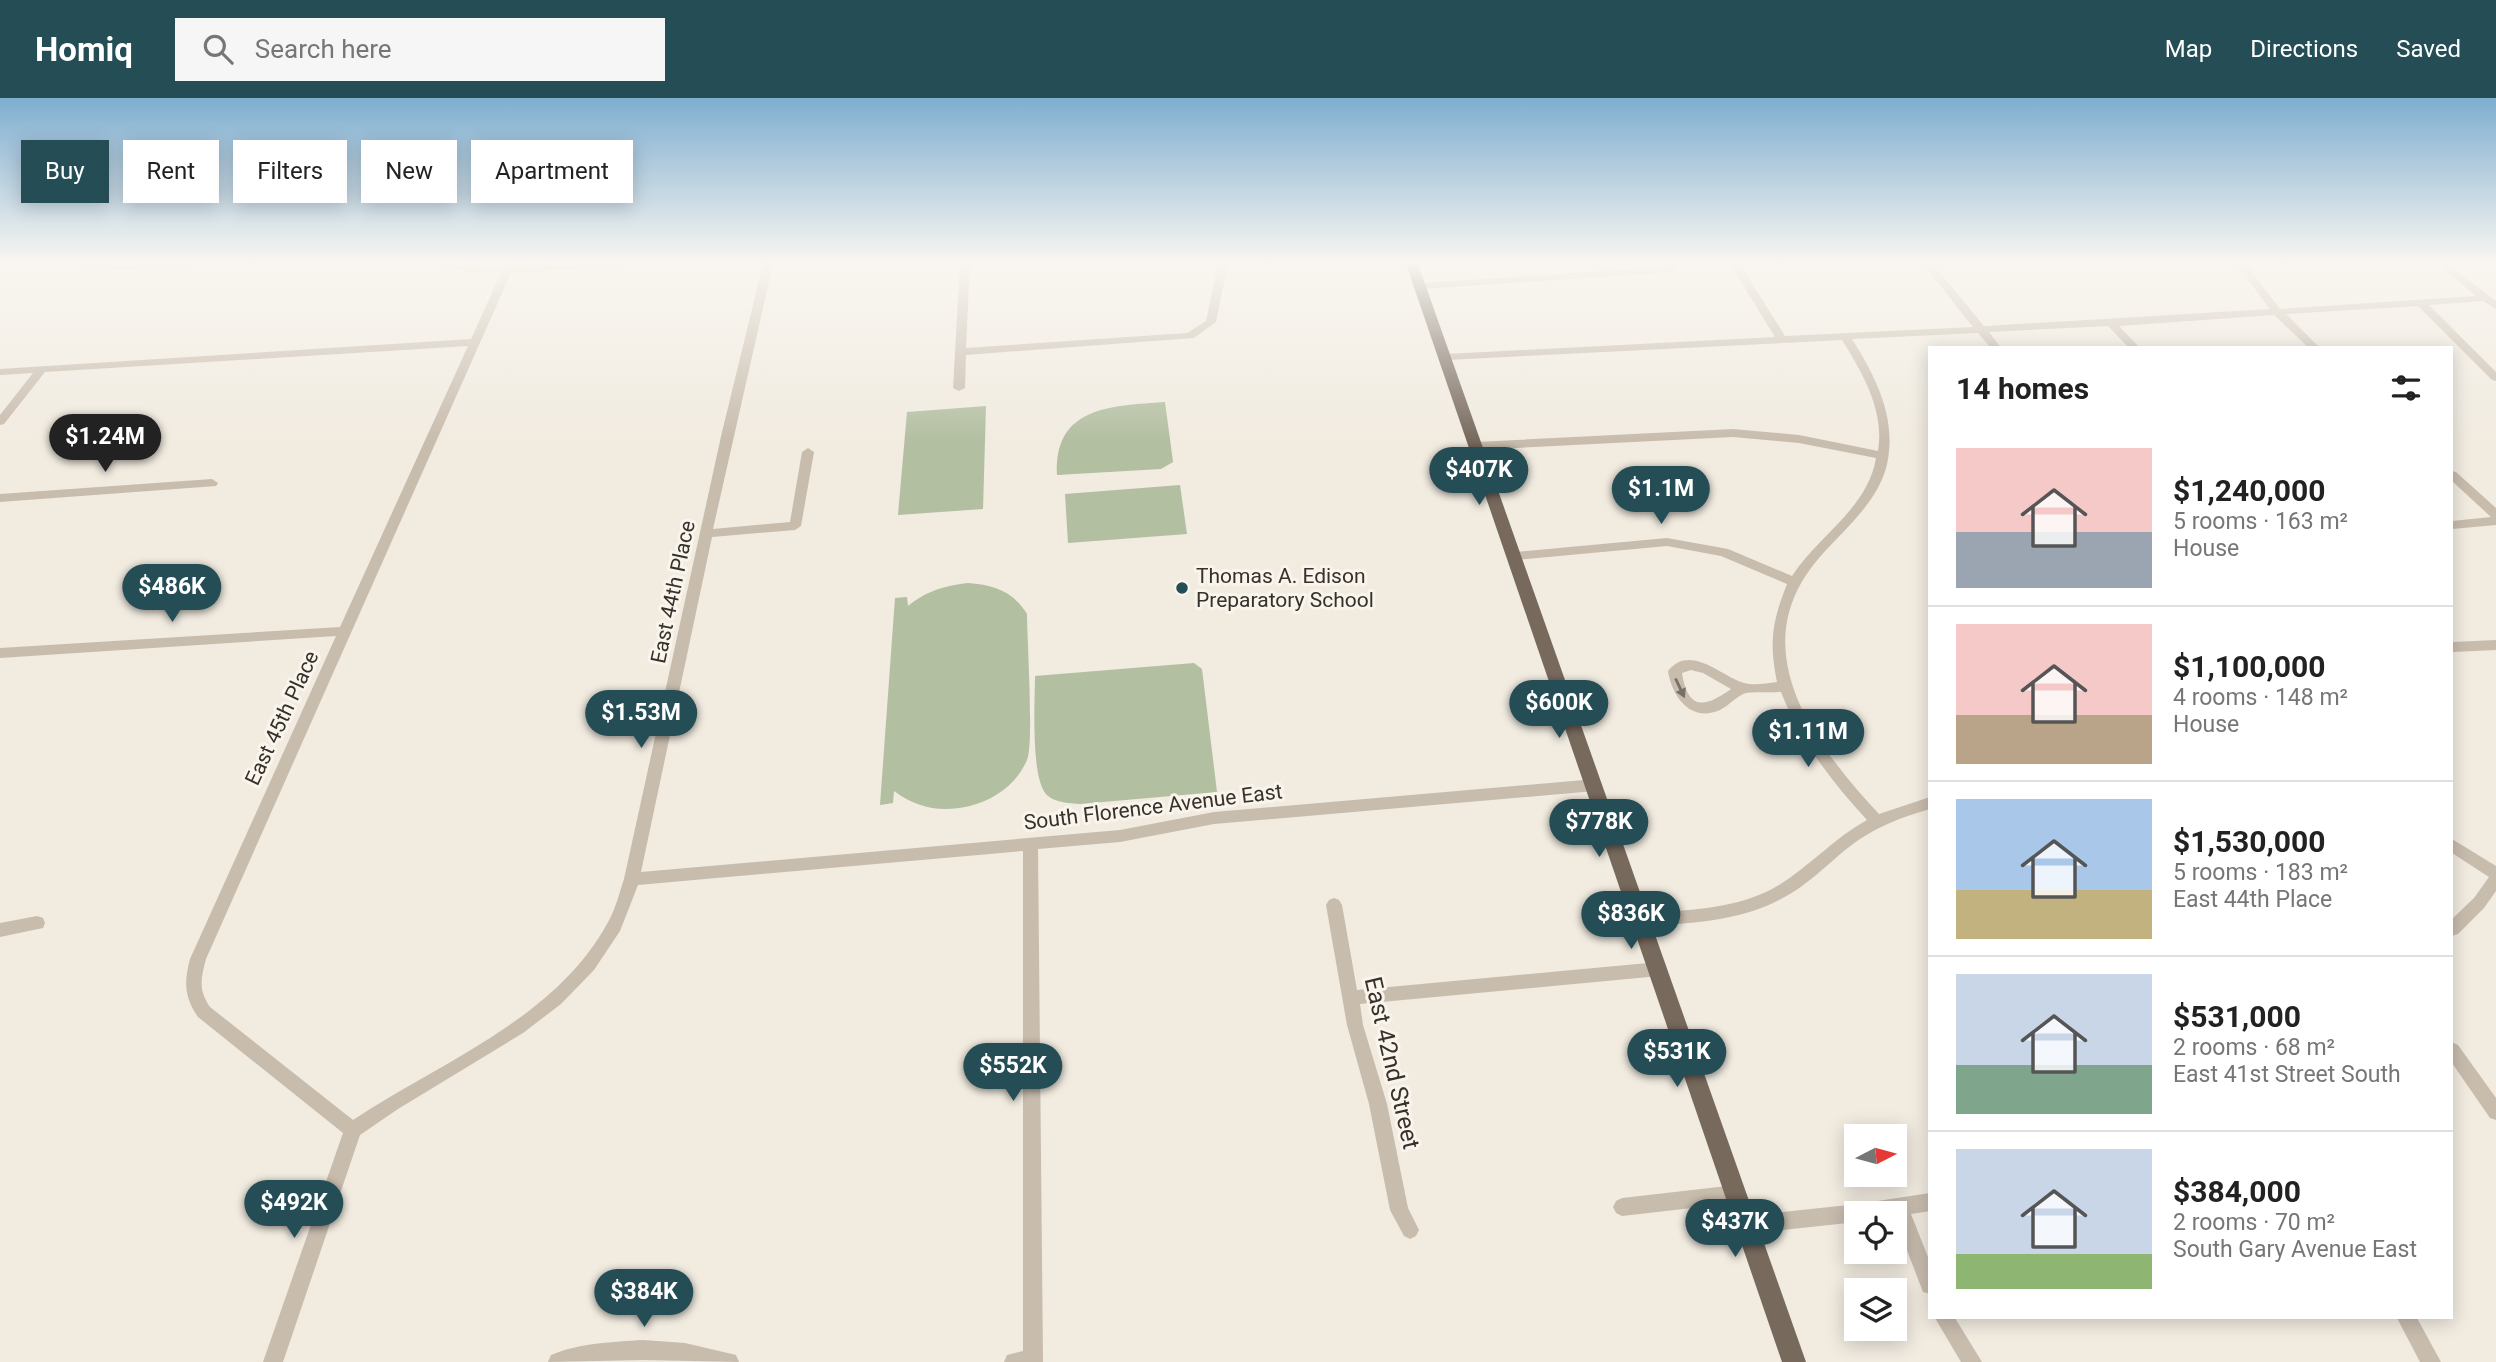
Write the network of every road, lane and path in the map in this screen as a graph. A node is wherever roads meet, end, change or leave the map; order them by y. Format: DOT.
graph roads {
  1 [pos="483,323"];
  2 [pos="754,323"];
  3 [pos="963,323"];
  4 [pos="1210,323"];
  5 [pos="1434,323"];
  6 [pos="1771,323"];
  7 [pos="1976,323"];
  8 [pos="2111,323"];
  9 [pos="2289,323"];
  10 [pos="2441,323"];
  11 [pos="1981,329"];
  12 [pos="1845,337"];
  13 [pos="1782,340"];
  14 [pos="475,342"];
  15 [pos="1994,346"];
  16 [pos="2133,346"];
  17 [pos="2313,346"];
  18 [pos="962,352"];
  19 [pos="1446,357"];
  20 [pos="42,369"];
  21 [pos="0,372"];
  22 [pos="2496,378"];
  23 [pos="959,388"];
  24 [pos="0,422"];
  25 [pos="1478,446"];
  26 [pos="808,452"];
  27 [pos="1883,456"];
  28 [pos="2453,476"];
  29 [pos="212,483"];
  30 [pos="0,498"];
  31 [pos="2496,515"];
  32 [pos="2496,522"];
  33 [pos="2453,525"];
  34 [pos="708,533"];
  35 [pos="1515,556"];
  36 [pos="1795,582"];
  37 [pos="346,631"];
  38 [pos="2496,645"];
  39 [pos="2453,648"];
  40 [pos="0,653"];
  41 [pos="1785,687"];
  42 [pos="1742,688"];
  43 [pos="1595,785"];
  44 [pos="1928,804"];
  45 [pos="1877,822"];
  46 [pos="1030,843"];
  47 [pos="2453,846"];
  48 [pos="2496,874"];
  49 [pos="632,878"];
  50 [pos="2496,879"];
  51 [pos="1334,905"];
  52 [pos="1642,920"];
  53 [pos="37,923"];
  54 [pos="2453,928"];
  55 [pos="0,930"];
  56 [pos="1659,969"];
  57 [pos="1350,999"];
  58 [pos="2453,1051"];
  59 [pos="2496,1112"];
  60 [pos="353,1130"];
  61 [pos="1736,1194"];
  62 [pos="1928,1202"];
  63 [pos="1622,1207"];
  64 [pos="1907,1207"];
  65 [pos="1844,1214"];
  66 [pos="1746,1225"];
  67 [pos="1907,1226"];
  68 [pos="1410,1230"];
  69 [pos="1928,1280"];
  70 [pos="1945,1319"];
  71 [pos="2407,1319"];
  72 [pos="1027,1361"];
  73 [pos="273,1362"];
  74 [pos="558,1362"];
  75 [pos="729,1362"];
  76 [pos="1794,1362"];
  77 [pos="1972,1362"];
  78 [pos="2431,1362"];
  1 -- 14 [label="street, East 45th Place"];
  2 -- 34 [label="street, East 44th Place"];
  3 -- 18 [label="street"];
  4 -- 18 [label="street"];
  5 -- 19 [label="main road"];
  6 -- 13 [label="street"];
  7 -- 11 [label="street"];
  8 -- 11 [label="street"];
  8 -- 16 [label="street"];
  9 -- 17 [label="street"];
  10 -- 22 [label="street"];
  11 -- 12 [label="street"];
  11 -- 15 [label="street"];
  12 -- 13 [label="street"];
  12 -- 27 [label="street"];
  13 -- 19 [label="street"];
  14 -- 20 [label="street"];
  14 -- 37 [label="street, East 45th Place"];
  18 -- 23 [label="street"];
  19 -- 25 [label="main road"];
  20 -- 21 [label="street"];
  20 -- 24 [label="street"];
  25 -- 27 [label="street"];
  25 -- 35 [label="main road"];
  26 -- 34 [label="street"];
  27 -- 36 [label="street"];
  28 -- 31 [label="street"];
  29 -- 30 [label="street"];
  32 -- 33 [label="street"];
  34 -- 49 [label="street, East 44th Place"];
  35 -- 36 [label="street"];
  35 -- 43 [label="main road"];
  36 -- 41 [label="street"];
  37 -- 40 [label="street"];
  37 -- 60 [label="street, East 45th Place"];
  38 -- 39 [label="street"];
  41 -- 42 [label="street"];
  41 -- 45 [label="street"];
  43 -- 46 [label="street, South Florence Avenue East"];
  43 -- 52 [label="main road"];
  44 -- 45 [label="street"];
  45 -- 52 [label="street"];
  46 -- 49 [label="street, South Florence Avenue East"];
  46 -- 72 [label="street"];
  47 -- 48 [label="street"];
  49 -- 60 [label="street, East 44th Place"];
  50 -- 54 [label="street"];
  51 -- 57 [label="street, East 42nd Street"];
  52 -- 56 [label="main road"];
  53 -- 55 [label="street"];
  56 -- 57 [label="street"];
  56 -- 61 [label="main road"];
  57 -- 68 [label="street, East 42nd Street"];
  58 -- 59 [label="street"];
  60 -- 73 [label="street"];
  61 -- 63 [label="street"];
  61 -- 66 [label="main road"];
  62 -- 64 [label="street"];
  65 -- 66 [label="street"];
  66 -- 76 [label="main road"];
  67 -- 69 [label="street"];
  70 -- 77 [label="street"];
  71 -- 78 [label="street"];
  74 -- 75 [label="street"];
}
